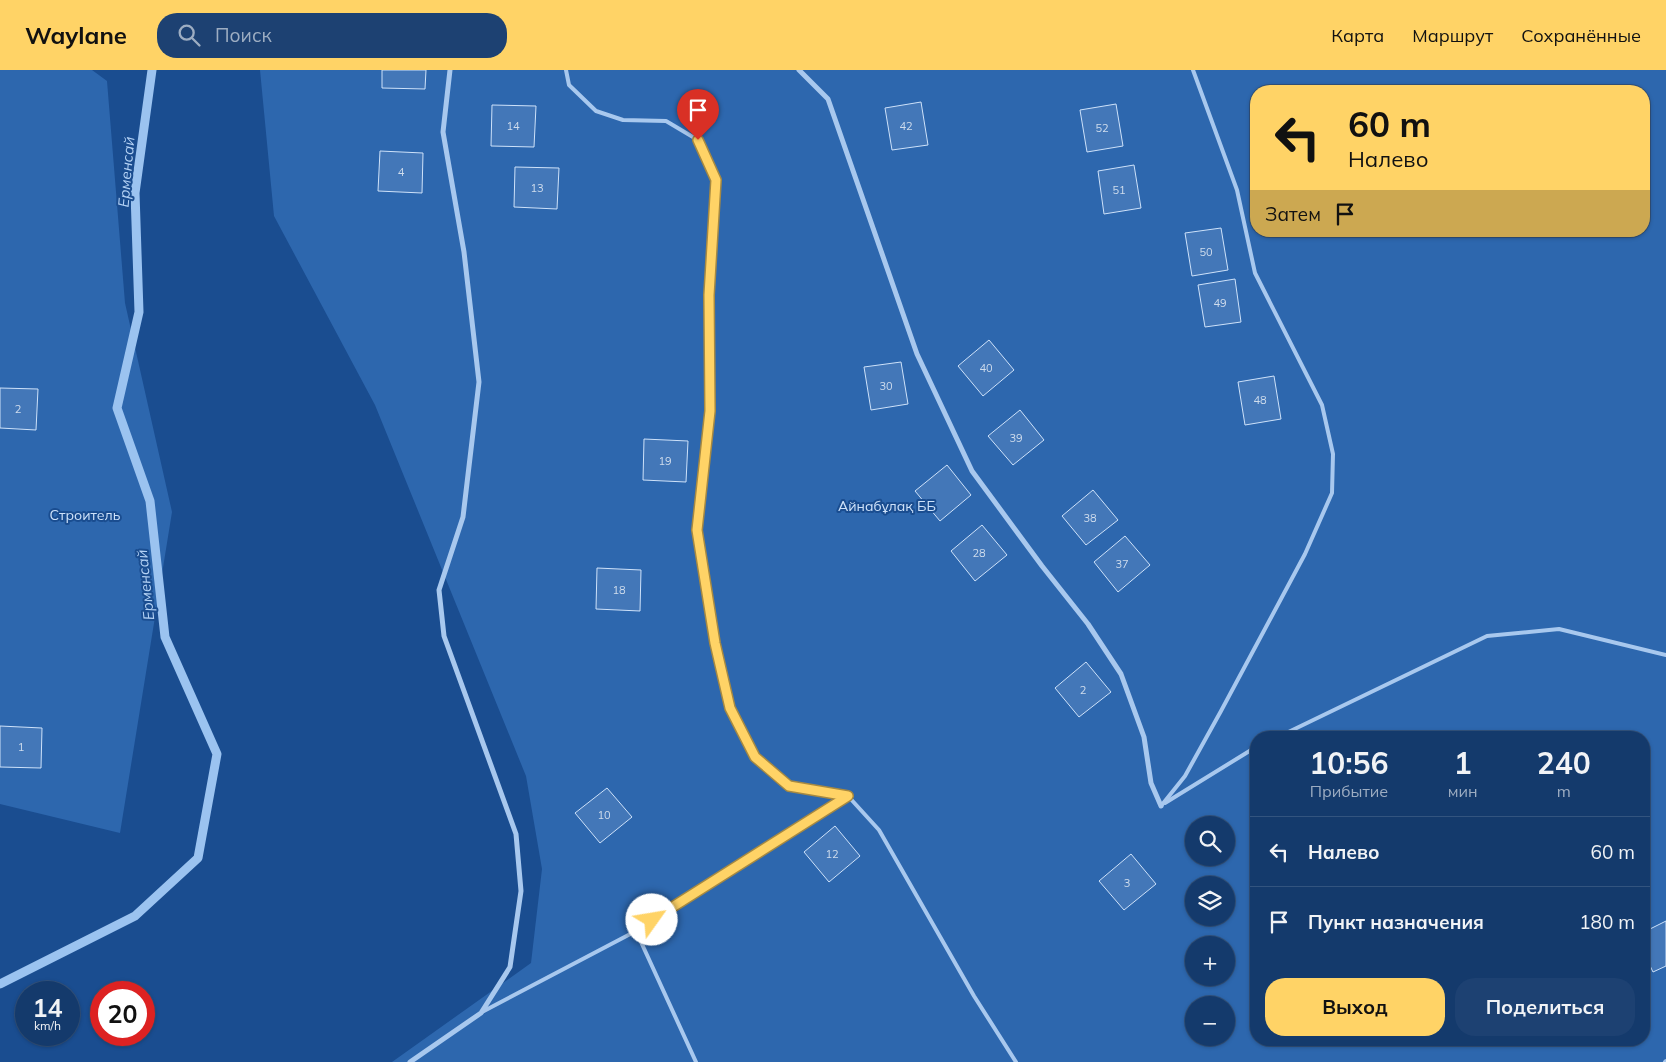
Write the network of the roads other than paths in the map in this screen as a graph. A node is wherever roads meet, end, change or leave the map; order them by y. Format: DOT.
graph roads {
  1 [pos="450,70"];
  2 [pos="566,70"];
  3 [pos="800,70"];
  4 [pos="1193,70"];
  5 [pos="1666,655"];
  6 [pos="1290,731"];
  7 [pos="1250,751"];
  8 [pos="848,796"];
  9 [pos="1161,806"];
  10 [pos="636,931"];
  11 [pos="481,1013"];
  12 [pos="418,1060"];
  13 [pos="410,1062"];
  14 [pos="696,1062"];
  15 [pos="1016,1062"];
  1 -- 11 [label="street"];
  2 -- 8 [label="lane"];
  3 -- 9 [label="street"];
  4 -- 9 [label="lane"];
  5 -- 6 [label="lane"];
  7 -- 9 [label="lane"];
  8 -- 10 [label="lane"];
  8 -- 15 [label="lane"];
  10 -- 11 [label="lane"];
  10 -- 14 [label="lane"];
  11 -- 12 [label="street"];
  12 -- 13 [label="street"];
}
